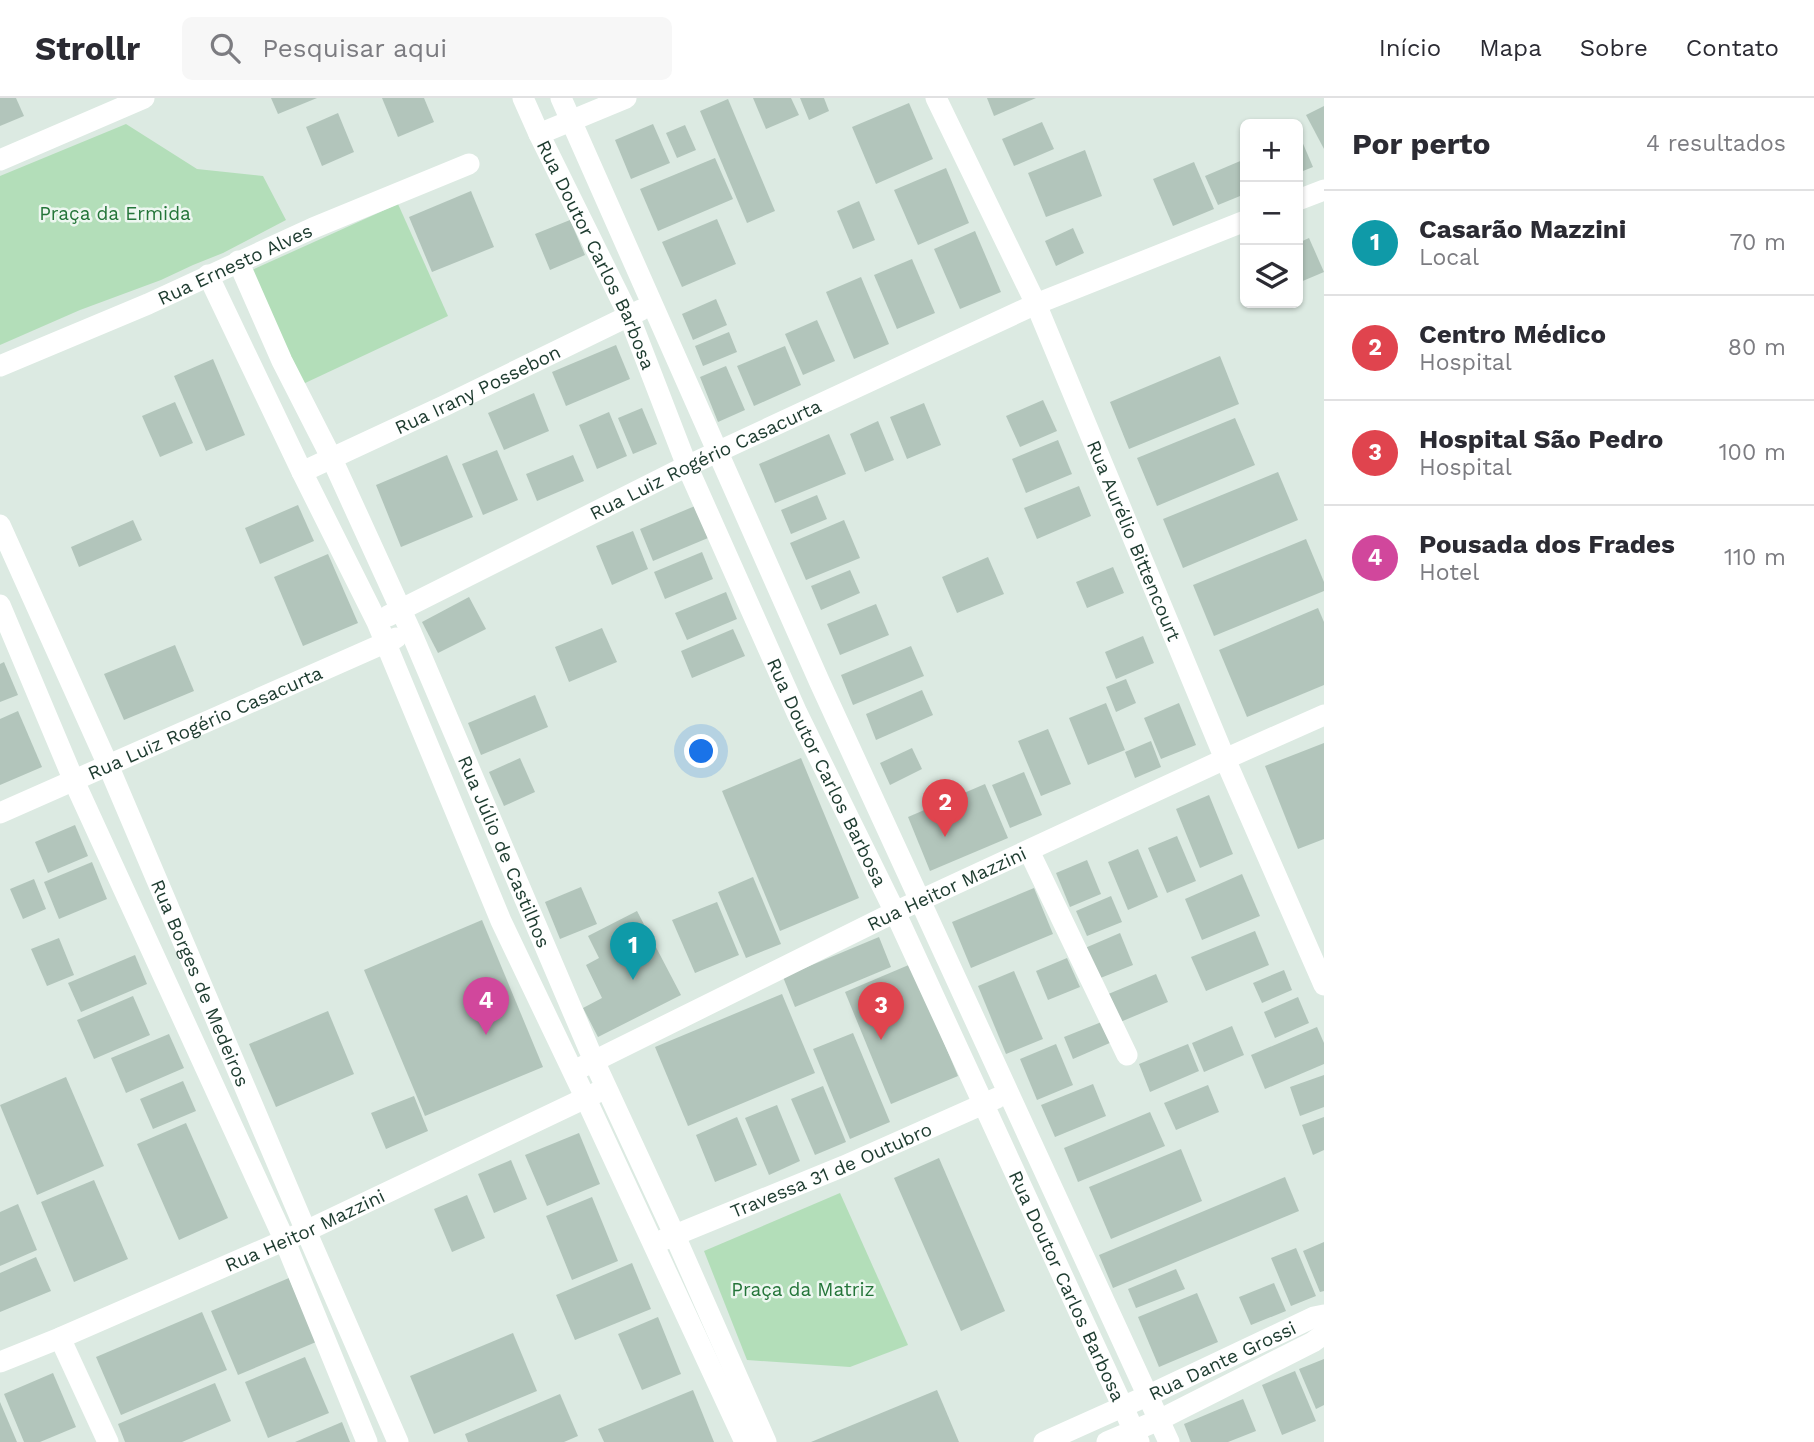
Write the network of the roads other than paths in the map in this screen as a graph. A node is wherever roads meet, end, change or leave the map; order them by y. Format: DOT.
graph roads {
  1 [pos="144,98"];
  2 [pos="523,98"];
  3 [pos="561,98"];
  4 [pos="626,98"];
  5 [pos="936,98"];
  6 [pos="573,121"];
  7 [pos="539,134"];
  8 [pos="0,160"];
  9 [pos="469,164"];
  10 [pos="1324,190"];
  11 [pos="1303,198"];
  12 [pos="1240,223"];
  13 [pos="238,261"];
  14 [pos="208,275"];
  15 [pos="652,304"];
  16 [pos="1035,304"];
  17 [pos="629,316"];
  18 [pos="0,366"];
  19 [pos="717,451"];
  20 [pos="331,459"];
  21 [pos="687,466"];
  22 [pos="302,472"];
  23 [pos="0,525"];
  24 [pos="0,605"];
  25 [pos="400,610"];
  26 [pos="377,621"];
  27 [pos="411,632"];
  28 [pos="49,633"];
  29 [pos="385,643"];
  30 [pos="19,649"];
  31 [pos="820,683"];
  32 [pos="790,699"];
  33 [pos="1324,715"];
  34 [pos="1224,759"];
  35 [pos="108,765"];
  36 [pos="74,781"];
  37 [pos="0,813"];
  38 [pos="1029,850"];
  39 [pos="921,901"];
  40 [pos="895,912"];
  41 [pos="1324,985"];
  42 [pos="1127,1055"];
  43 [pos="594,1061"];
  44 [pos="573,1070"];
  45 [pos="606,1088"];
  46 [pos="1009,1093"];
  47 [pos="586,1098"];
  48 [pos="984,1103"];
  49 [pos="306,1231"];
  50 [pos="675,1236"];
  51 [pos="284,1239"];
  52 [pos="654,1245"];
  53 [pos="1324,1315"];
  54 [pos="1324,1334"];
  55 [pos="60,1338"];
  56 [pos="0,1362"];
  57 [pos="1149,1395"];
  58 [pos="1122,1407"];
  59 [pos="1159,1420"];
  60 [pos="1136,1436"];
  61 [pos="107,1442"];
  62 [pos="367,1442"];
  63 [pos="398,1442"];
  64 [pos="745,1442"];
  65 [pos="766,1442"];
  66 [pos="1044,1442"];
  67 [pos="1107,1442"];
  68 [pos="1169,1442"];
  1 -- 8 [label="street"];
  2 -- 7 [label="street, Rua Doutor Carlos Barbosa"];
  3 -- 6 [label="street, Rua Doutor Carlos Barbosa"];
  4 -- 6 [label="street"];
  5 -- 16 [label="street, Rua Aurélio Bittencourt"];
  6 -- 7 [label="street"];
  6 -- 15 [label="street, Rua Doutor Carlos Barbosa"];
  7 -- 17 [label="street, Rua Doutor Carlos Barbosa"];
  9 -- 13 [label="street, Rua Ernesto Alves"];
  10 -- 11 [label="street"];
  12 -- 16 [label="street, Rua Luiz Rogério Casacurta"];
  13 -- 14 [label="street, Rua Ernesto Alves"];
  13 -- 20 [label="street, Rua Júlio de Castilhos"];
  14 -- 18 [label="street, Rua Ernesto Alves"];
  14 -- 22 [label="street, Rua Júlio de Castilhos"];
  15 -- 17 [label="street, Rua Irany Possebon"];
  15 -- 19 [label="street, Rua Doutor Carlos Barbosa"];
  16 -- 19 [label="street, Rua Luiz Rogério Casacurta"];
  16 -- 34 [label="street, Rua Aurélio Bittencourt"];
  17 -- 20 [label="street, Rua Irany Possebon"];
  17 -- 21 [label="street, Rua Doutor Carlos Barbosa"];
  19 -- 21 [label="street, Rua Luiz Rogério Casacurta"];
  19 -- 31 [label="street, Rua Doutor Carlos Barbosa"];
  20 -- 22 [label="street, Rua Irany Possebon"];
  20 -- 25 [label="street, Rua Júlio de Castilhos"];
  21 -- 25 [label="street, Rua Luiz Rogério Casacurta"];
  21 -- 32 [label="street, Rua Doutor Carlos Barbosa"];
  22 -- 26 [label="street, Rua Júlio de Castilhos"];
  23 -- 28 [label="street, Rua Borges de Medeiros"];
  24 -- 30 [label="street, Rua Borges de Medeiros"];
  25 -- 26 [label="street, Rua Luiz Rogério Casacurta"];
  25 -- 27 [label="street, Rua Júlio de Castilhos"];
  26 -- 29 [label="street, Rua Júlio de Castilhos"];
  27 -- 29 [label="street, Rua Luiz Rogério Casacurta"];
  27 -- 43 [label="street, Rua Júlio de Castilhos"];
  28 -- 30 [label="street"];
  28 -- 35 [label="street, Rua Borges de Medeiros"];
  29 -- 35 [label="street, Rua Luiz Rogério Casacurta"];
  29 -- 44 [label="street, Rua Júlio de Castilhos"];
  30 -- 36 [label="street, Rua Borges de Medeiros"];
  31 -- 32 [label="street"];
  31 -- 39 [label="street, Rua Doutor Carlos Barbosa"];
  32 -- 40 [label="street, Rua Doutor Carlos Barbosa"];
  33 -- 34 [label="street, Rua Heitor Mazzini"];
  34 -- 38 [label="street, Rua Heitor Mazzini"];
  34 -- 41 [label="street, Rua Aurélio Bittencourt"];
  35 -- 36 [label="street, Rua Luiz Rogério Casacurta"];
  35 -- 49 [label="street, Rua Borges de Medeiros"];
  36 -- 37 [label="street, Rua Luiz Rogério Casacurta"];
  36 -- 51 [label="street, Rua Borges de Medeiros"];
  38 -- 39 [label="street, Rua Heitor Mazzini"];
  38 -- 42 [label="street"];
  39 -- 40 [label="street, Rua Heitor Mazzini"];
  39 -- 46 [label="street, Rua Doutor Carlos Barbosa"];
  40 -- 43 [label="street, Rua Heitor Mazzini"];
  40 -- 48 [label="street, Rua Doutor Carlos Barbosa"];
  43 -- 44 [label="street, Rua Heitor Mazzini"];
  43 -- 45 [label="street, Rua Júlio de Castilhos"];
  44 -- 47 [label="street, Rua Júlio de Castilhos"];
  45 -- 47 [label="street, Rua Heitor Mazzini"];
  45 -- 50 [label="street, Rua Júlio de Castilhos"];
  46 -- 48 [label="street, Travessa 31 de Outubro"];
  46 -- 57 [label="street, Rua Doutor Carlos Barbosa"];
  47 -- 49 [label="street, Rua Heitor Mazzini"];
  47 -- 52 [label="street, Rua Júlio de Castilhos"];
  48 -- 50 [label="street, Travessa 31 de Outubro"];
  48 -- 58 [label="street, Rua Doutor Carlos Barbosa"];
  49 -- 51 [label="street, Rua Heitor Mazzini"];
  49 -- 63 [label="street, Rua Borges de Medeiros"];
  50 -- 52 [label="street, Travessa 31 de Outubro"];
  50 -- 65 [label="street, Rua Júlio de Castilhos"];
  51 -- 55 [label="street, Rua Heitor Mazzini"];
  51 -- 62 [label="street, Rua Borges de Medeiros"];
  52 -- 64 [label="street, Rua Júlio de Castilhos"];
  53 -- 57 [label="street, Rua Dante Grossi"];
  54 -- 59 [label="street, Rua Dante Grossi"];
  55 -- 56 [label="street, Rua Heitor Mazzini"];
  55 -- 61 [label="street"];
  57 -- 58 [label="street, Rua Dante Grossi"];
  57 -- 59 [label="street, Rua Doutor Carlos Barbosa"];
  58 -- 60 [label="street, Rua Doutor Carlos Barbosa"];
  58 -- 66 [label="street, Rua Dante Grossi"];
  59 -- 60 [label="street, Rua Dante Grossi"];
  59 -- 68 [label="street, Rua Doutor Carlos Barbosa"];
  60 -- 67 [label="street, Rua Dante Grossi"];
}
